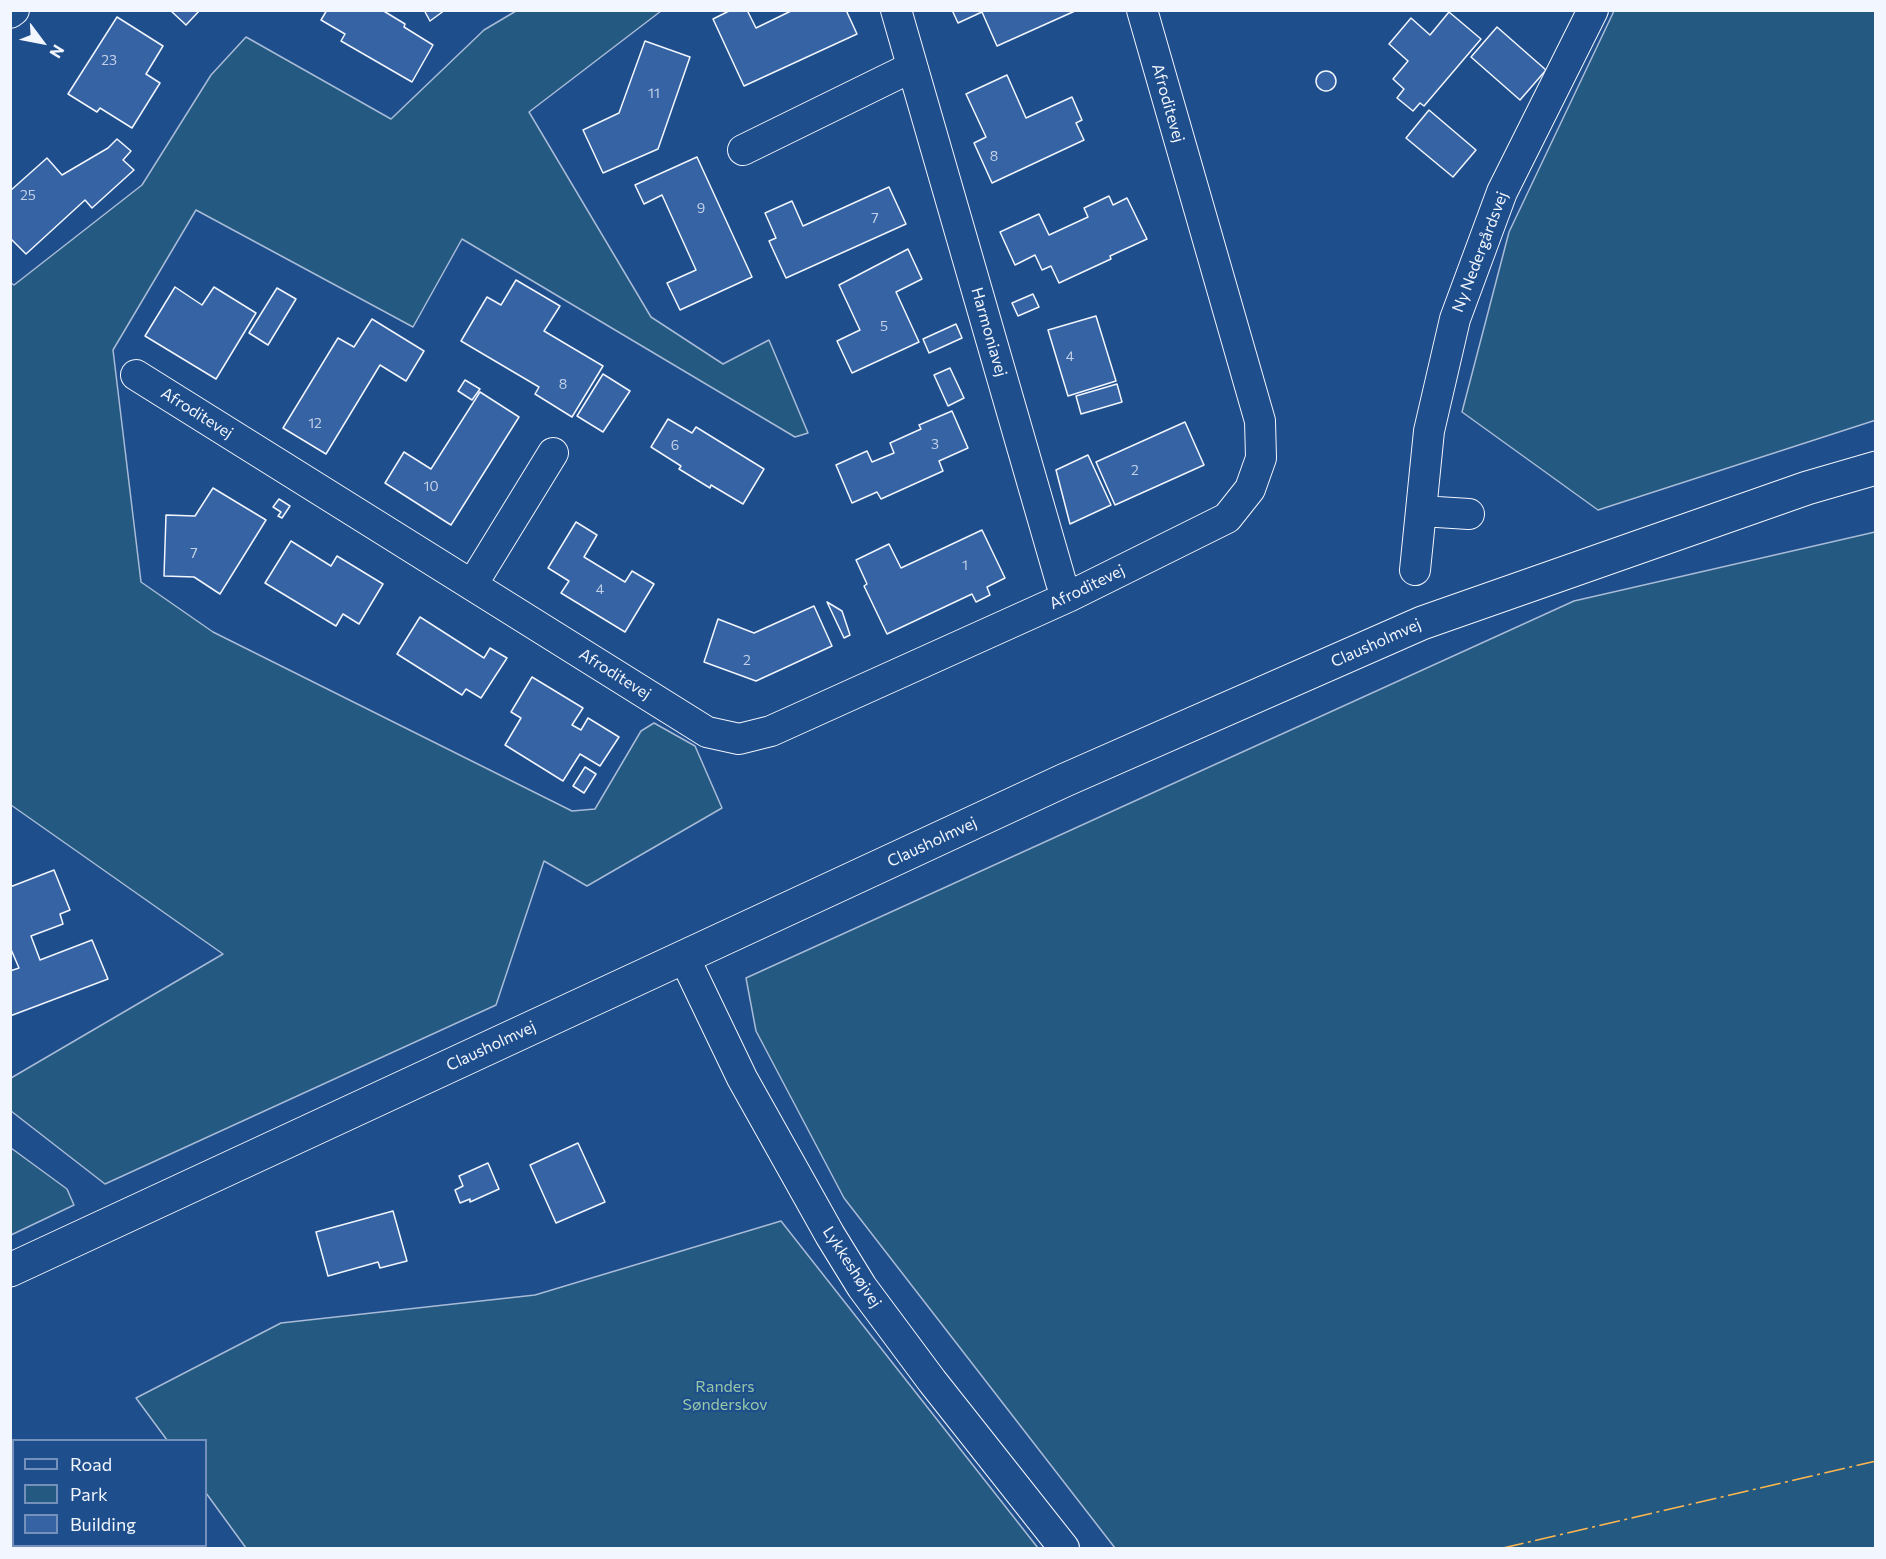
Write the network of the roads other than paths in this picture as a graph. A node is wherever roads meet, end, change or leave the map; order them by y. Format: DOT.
graph roads {
  1 [pos="896,10"];
  2 [pos="1142,10"];
  3 [pos="1593,10"];
  4 [pos="912,67"];
  5 [pos="743,150"];
  6 [pos="136,375"];
  7 [pos="554,453"];
  8 [pos="1875,468"];
  9 [pos="1421,511"];
  10 [pos="1469,514"];
  11 [pos="1415,570"];
  12 [pos="472,585"];
  13 [pos="1070,596"];
  14 [pos="684,957"];
  15 [pos="10,1270"];
  16 [pos="1064,1548"];
  1 -- 4 [label="street, Harmoniavej"];
  2 -- 13 [label="street, Afroditevej"];
  3 -- 9 [label="street, Ny Nedergårdsvej"];
  4 -- 5 [label="street"];
  4 -- 13 [label="street, Harmoniavej"];
  6 -- 12 [label="street, Afroditevej"];
  7 -- 12 [label="street"];
  8 -- 14 [label="street, Clausholmvej"];
  9 -- 10 [label="street"];
  9 -- 11 [label="street, Ny Nedergårdsvej"];
  12 -- 13 [label="street, Afroditevej"];
  14 -- 15 [label="street, Clausholmvej"];
  14 -- 16 [label="street, Lykkeshøjvej"];
}
